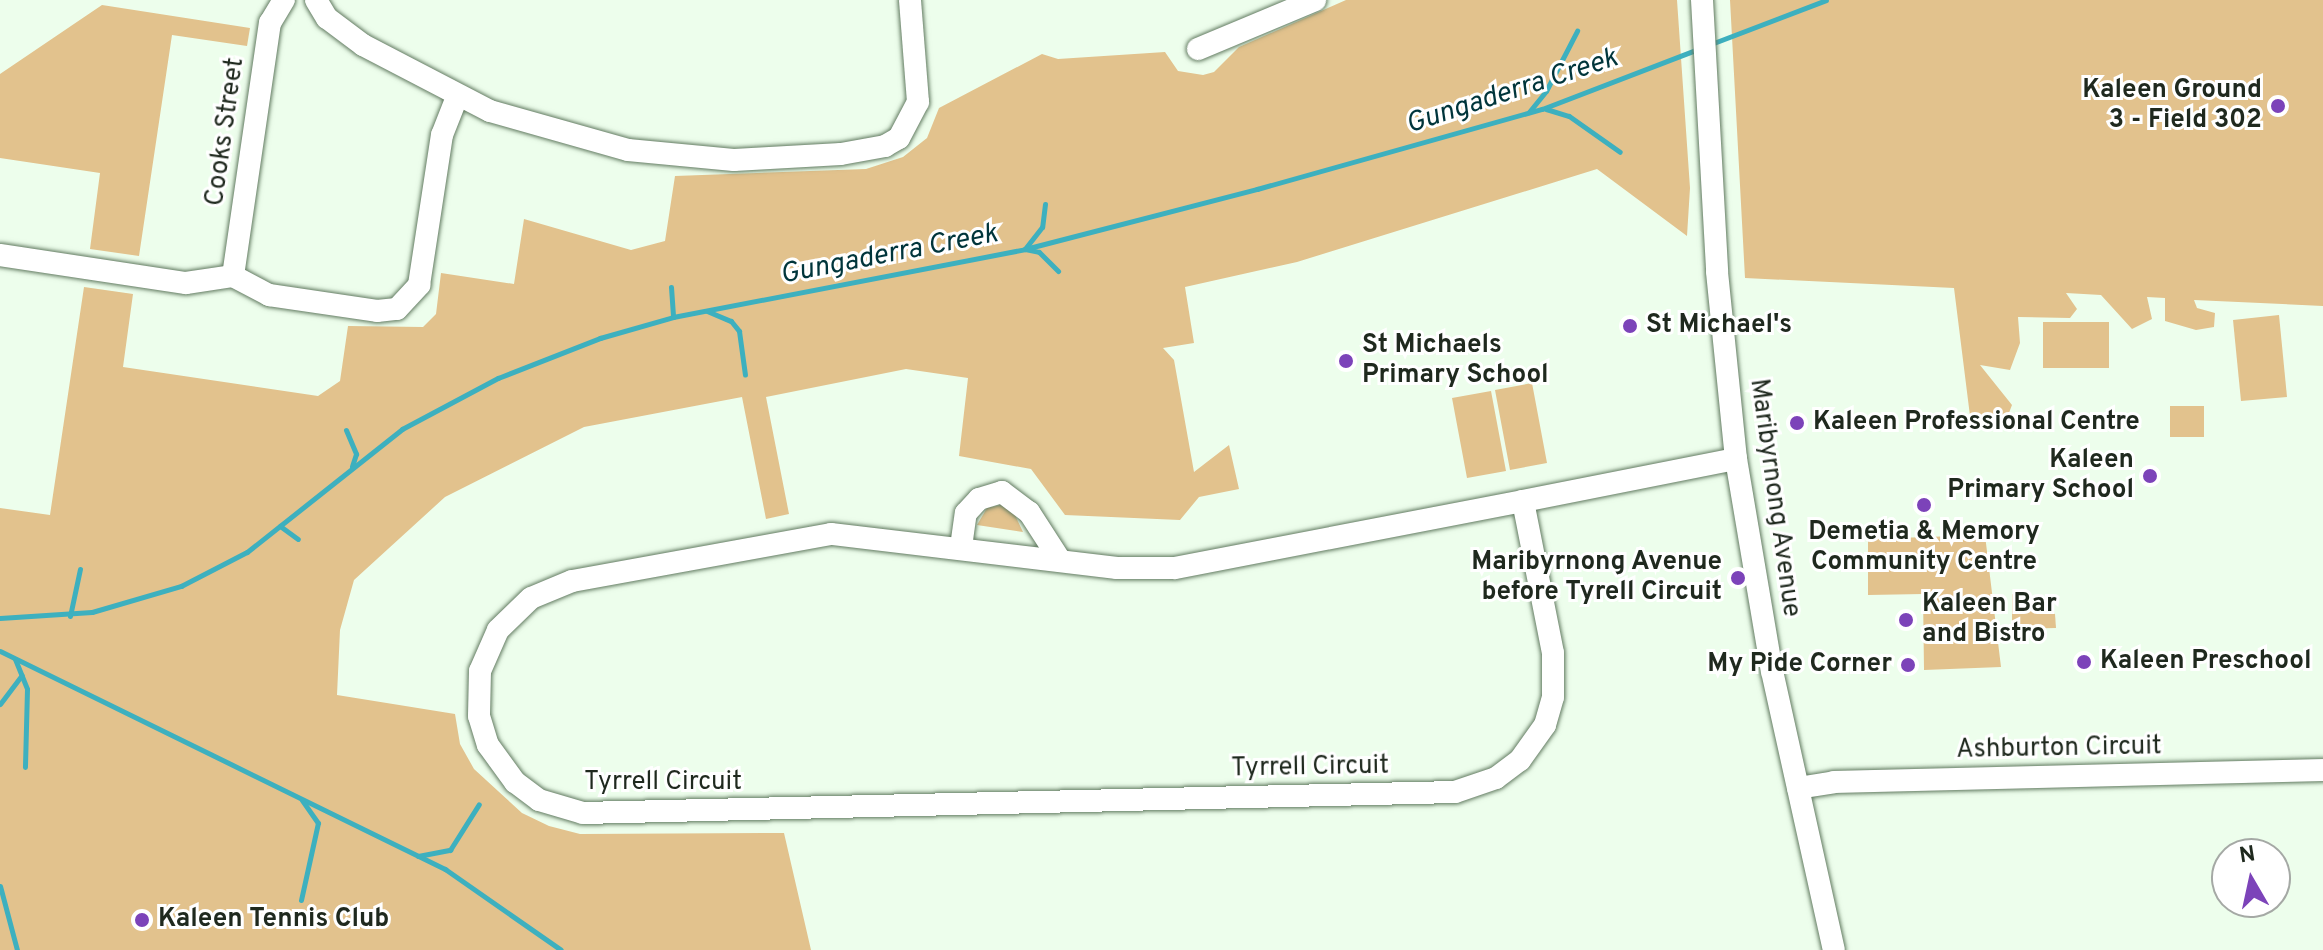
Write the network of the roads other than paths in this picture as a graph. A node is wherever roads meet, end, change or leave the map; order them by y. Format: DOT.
graph roads {
  1 [pos="284,0"];
  2 [pos="316,0"];
  3 [pos="910,0"];
  4 [pos="1315,0"];
  5 [pos="1702,0"];
  6 [pos="1198,49"];
  7 [pos="457,97"];
  8 [pos="0,255"];
  9 [pos="233,276"];
  10 [pos="1736,459"];
  11 [pos="1523,501"];
  12 [pos="961,547"];
  13 [pos="1060,560"];
  14 [pos="2323,770"];
  15 [pos="1798,788"];
  16 [pos="1834,950"];
  1 -- 9 [label="street, Cooks Street"];
  2 -- 7 [label="street"];
  3 -- 7 [label="street"];
  4 -- 6 [label="street"];
  5 -- 10 [label="street, Maribyrnong Avenue"];
  7 -- 9 [label="street"];
  8 -- 9 [label="street"];
  10 -- 11 [label="street, Tyrrell Circuit"];
  10 -- 15 [label="street, Maribyrnong Avenue"];
  11 -- 12 [label="street, Tyrrell Circuit"];
  11 -- 13 [label="street, Tyrrell Circuit"];
  12 -- 13 [label="street, Tyrrell Circuit"];
  12 -- 13 [label="street"];
  14 -- 15 [label="street, Ashburton Circuit"];
  15 -- 16 [label="street, Maribyrnong Avenue"];
}
